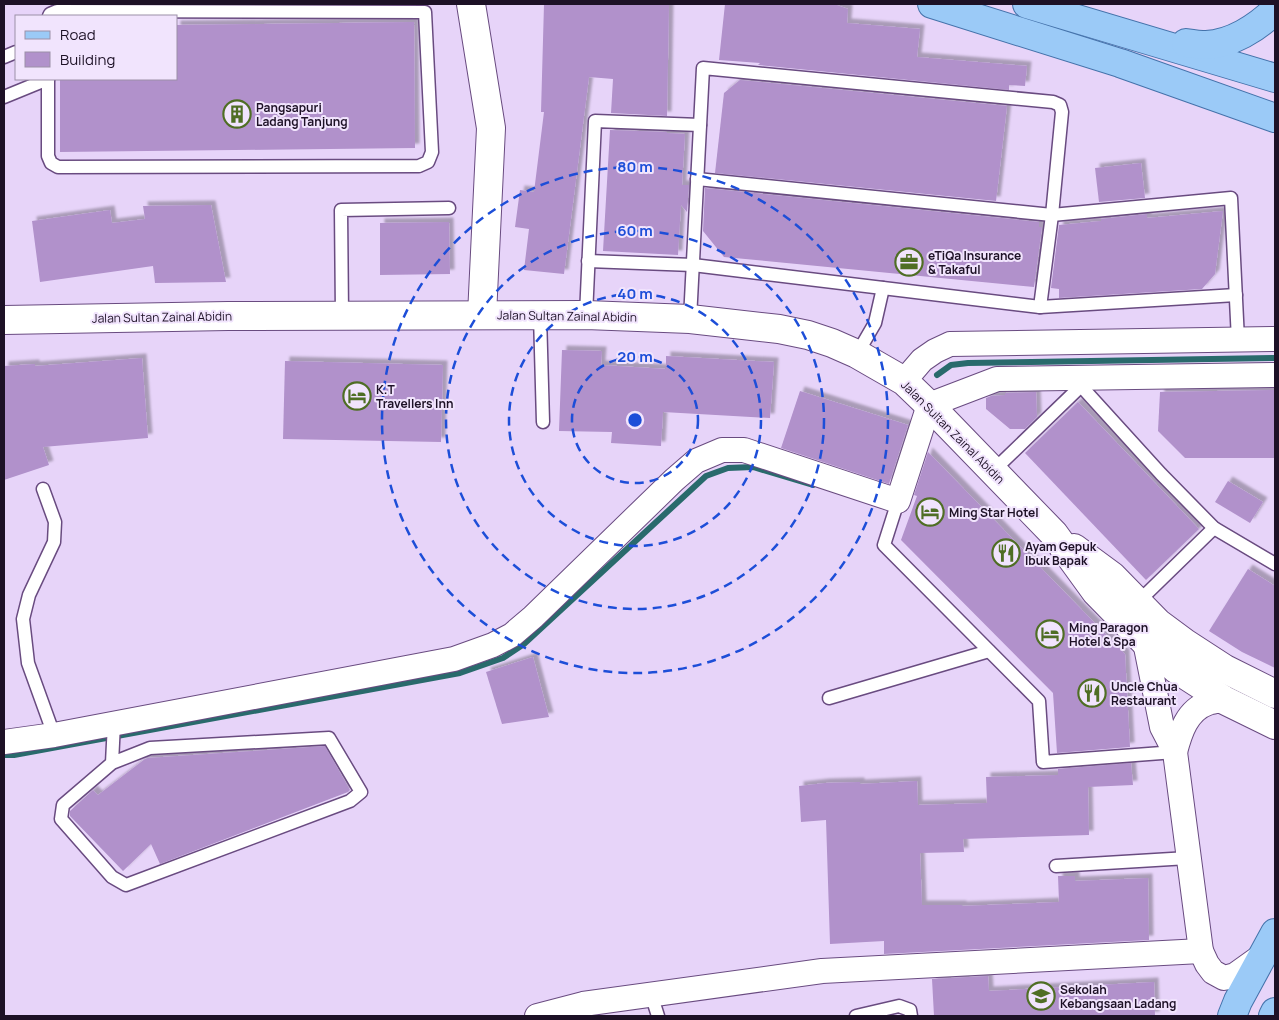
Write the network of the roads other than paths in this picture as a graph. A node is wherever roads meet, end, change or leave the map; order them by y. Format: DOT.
graph roads {
  1 [pos="471,4"];
  2 [pos="932,4"];
  3 [pos="1037,5"];
  4 [pos="1275,10"];
  5 [pos="50,15"];
  6 [pos="1142,39"];
  7 [pos="1275,78"];
  8 [pos="46,80"];
  9 [pos="48,80"];
  10 [pos="4,97"];
  11 [pos="1275,118"];
  12 [pos="700,125"];
  13 [pos="697,179"];
  14 [pos="449,208"];
  15 [pos="1052,215"];
  16 [pos="588,262"];
  17 [pos="693,265"];
  18 [pos="882,288"];
  19 [pos="1236,295"];
  20 [pos="1040,307"];
  21 [pos="482,315"];
  22 [pos="540,315"];
  23 [pos="586,315"];
  24 [pos="342,316"];
  25 [pos="690,319"];
  26 [pos="4,320"];
  27 [pos="1238,340"];
  28 [pos="1275,340"];
  29 [pos="857,354"];
  30 [pos="1275,375"];
  31 [pos="904,381"];
  32 [pos="1080,382"];
  33 [pos="929,405"];
  34 [pos="543,422"];
  35 [pos="993,471"];
  36 [pos="42,489"];
  37 [pos="898,501"];
  38 [pos="1214,528"];
  39 [pos="1054,534"];
  40 [pos="1275,564"];
  41 [pos="1138,602"];
  42 [pos="1145,642"];
  43 [pos="989,651"];
  44 [pos="1275,694"];
  45 [pos="829,698"];
  46 [pos="1224,700"];
  47 [pos="1275,725"];
  48 [pos="113,733"];
  49 [pos="54,735"];
  50 [pos="4,742"];
  51 [pos="1175,752"];
  52 [pos="112,762"];
  53 [pos="1188,858"];
  54 [pos="1056,866"];
  55 [pos="1269,944"];
  56 [pos="1201,952"];
  57 [pos="651,994"];
  58 [pos="1275,1012"];
  59 [pos="537,1016"];
  60 [pos="658,1016"];
  61 [pos="856,1016"];
  62 [pos="912,1016"];
  63 [pos="1232,1016"];
  64 [pos="1273,1016"];
  1 -- 21 [label="street"];
  2 -- 11 [label="main road"];
  3 -- 6 [label="main road"];
  4 -- 6 [label="main road"];
  5 -- 9 [label="lane"];
  6 -- 7 [label="main road"];
  8 -- 10 [label="lane"];
  12 -- 13 [label="lane"];
  12 -- 15 [label="lane"];
  12 -- 16 [label="lane"];
  13 -- 15 [label="lane"];
  13 -- 17 [label="lane"];
  14 -- 24 [label="lane"];
  15 -- 19 [label="lane"];
  15 -- 20 [label="lane"];
  16 -- 17 [label="lane"];
  16 -- 23 [label="lane"];
  17 -- 18 [label="lane"];
  17 -- 25 [label="lane"];
  18 -- 20 [label="lane"];
  18 -- 29 [label="lane"];
  19 -- 20 [label="lane"];
  19 -- 27 [label="lane"];
  21 -- 22 [label="street, Jalan Sultan Zainal Abidin"];
  21 -- 24 [label="street, Jalan Sultan Zainal Abidin"];
  22 -- 23 [label="street, Jalan Sultan Zainal Abidin"];
  22 -- 34 [label="lane"];
  23 -- 25 [label="street, Jalan Sultan Zainal Abidin"];
  24 -- 26 [label="street, Jalan Sultan Zainal Abidin"];
  25 -- 29 [label="street, Jalan Sultan Zainal Abidin"];
  27 -- 28 [label="street"];
  27 -- 31 [label="street"];
  29 -- 31 [label="street, Jalan Sultan Zainal Abidin"];
  30 -- 32 [label="street"];
  31 -- 33 [label="street, Jalan Sultan Zainal Abidin"];
  32 -- 33 [label="street"];
  32 -- 35 [label="lane"];
  32 -- 38 [label="lane"];
  33 -- 35 [label="street, Jalan Sultan Zainal Abidin"];
  33 -- 37 [label="street"];
  35 -- 39 [label="street, Jalan Sultan Zainal Abidin"];
  36 -- 49 [label="lane"];
  37 -- 43 [label="lane"];
  37 -- 48 [label="street"];
  38 -- 40 [label="lane"];
  38 -- 41 [label="lane"];
  39 -- 41 [label="street"];
  39 -- 42 [label="street"];
  41 -- 44 [label="street"];
  42 -- 46 [label="street"];
  42 -- 51 [label="street"];
  43 -- 45 [label="lane"];
  43 -- 51 [label="lane"];
  46 -- 47 [label="street"];
  46 -- 51 [label="street"];
  48 -- 49 [label="street"];
  48 -- 52 [label="lane"];
  49 -- 50 [label="street"];
  51 -- 53 [label="street"];
  52 -- 52 [label="lane"];
  53 -- 54 [label="lane"];
  53 -- 56 [label="street"];
  55 -- 56 [label="street"];
  55 -- 63 [label="main road"];
  56 -- 57 [label="street"];
  57 -- 59 [label="street"];
  57 -- 60 [label="lane"];
  58 -- 64 [label="main road"];
  61 -- 62 [label="lane"];
}
